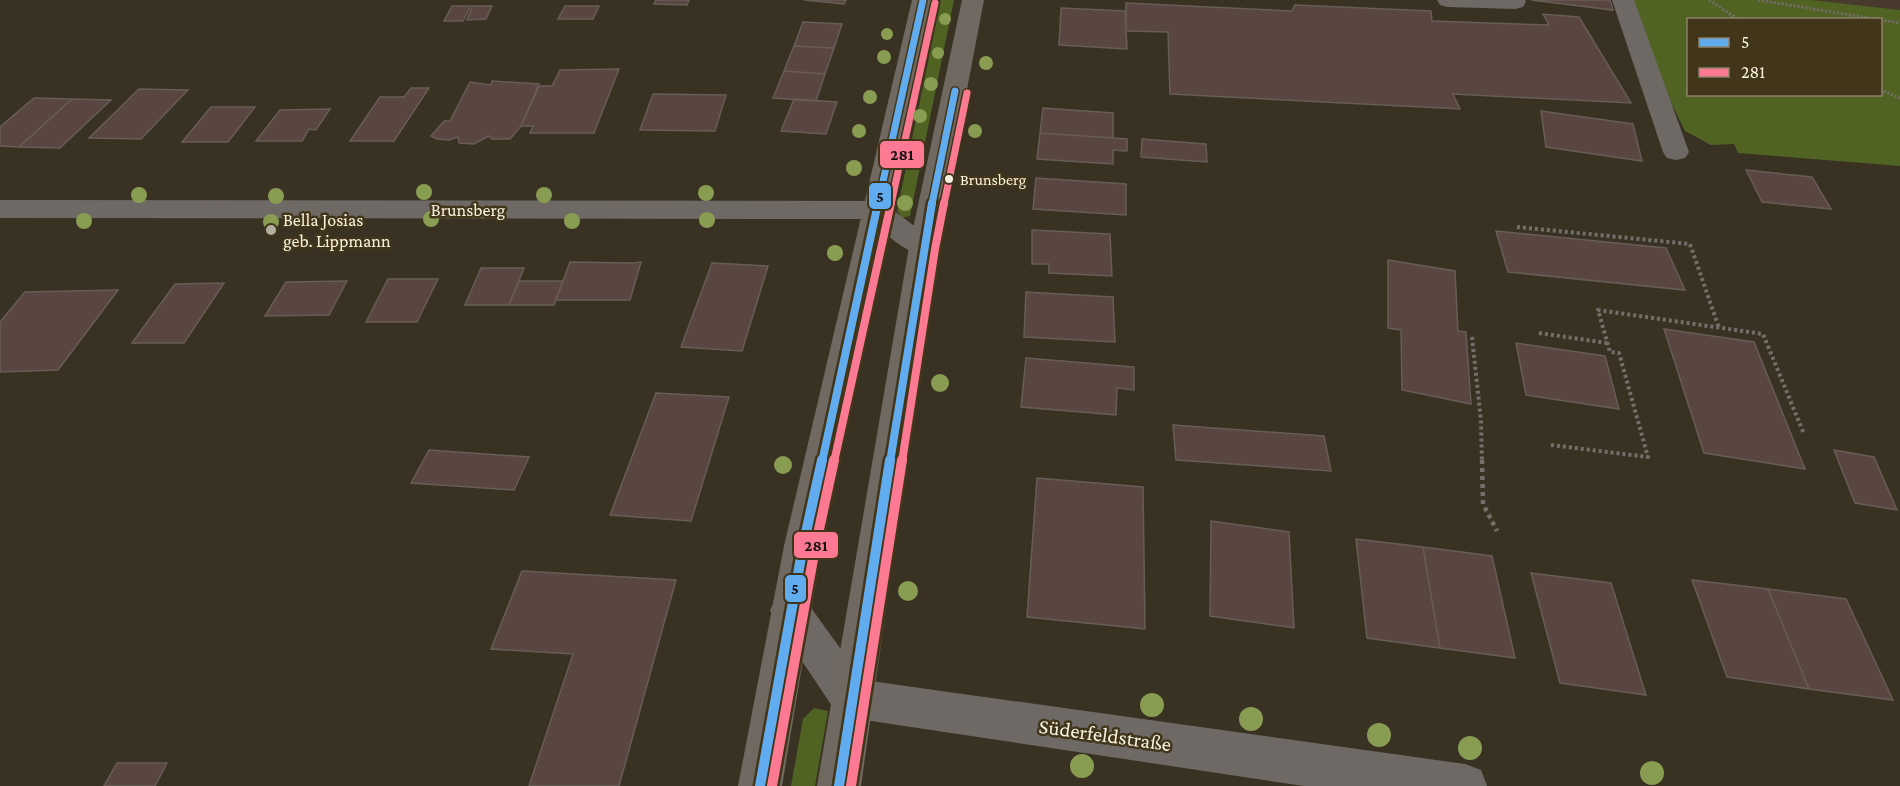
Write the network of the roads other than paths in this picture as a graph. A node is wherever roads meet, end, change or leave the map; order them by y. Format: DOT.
graph roads {
  1 [pos="923,0"];
  2 [pos="973,0"];
  3 [pos="1448,0"];
  4 [pos="1623,0"];
  5 [pos="1515,2"];
  6 [pos="1676,152"];
  7 [pos="0,209"];
  8 [pos="875,210"];
  9 [pos="923,247"];
  10 [pos="790,610"];
  11 [pos="851,698"];
  12 [pos="760,786"];
  13 [pos="838,786"];
  14 [pos="1465,786"];
  1 -- 8 [label="main road"];
  2 -- 9 [label="main road"];
  3 -- 5 [label="street"];
  4 -- 6 [label="street"];
  7 -- 8 [label="street, Brunsberg"];
  8 -- 9 [label="street"];
  8 -- 10 [label="main road"];
  9 -- 11 [label="main road"];
  10 -- 11 [label="street"];
  10 -- 12 [label="main road"];
  11 -- 13 [label="main road"];
  11 -- 14 [label="street, Süderfeldstraße"];
}
